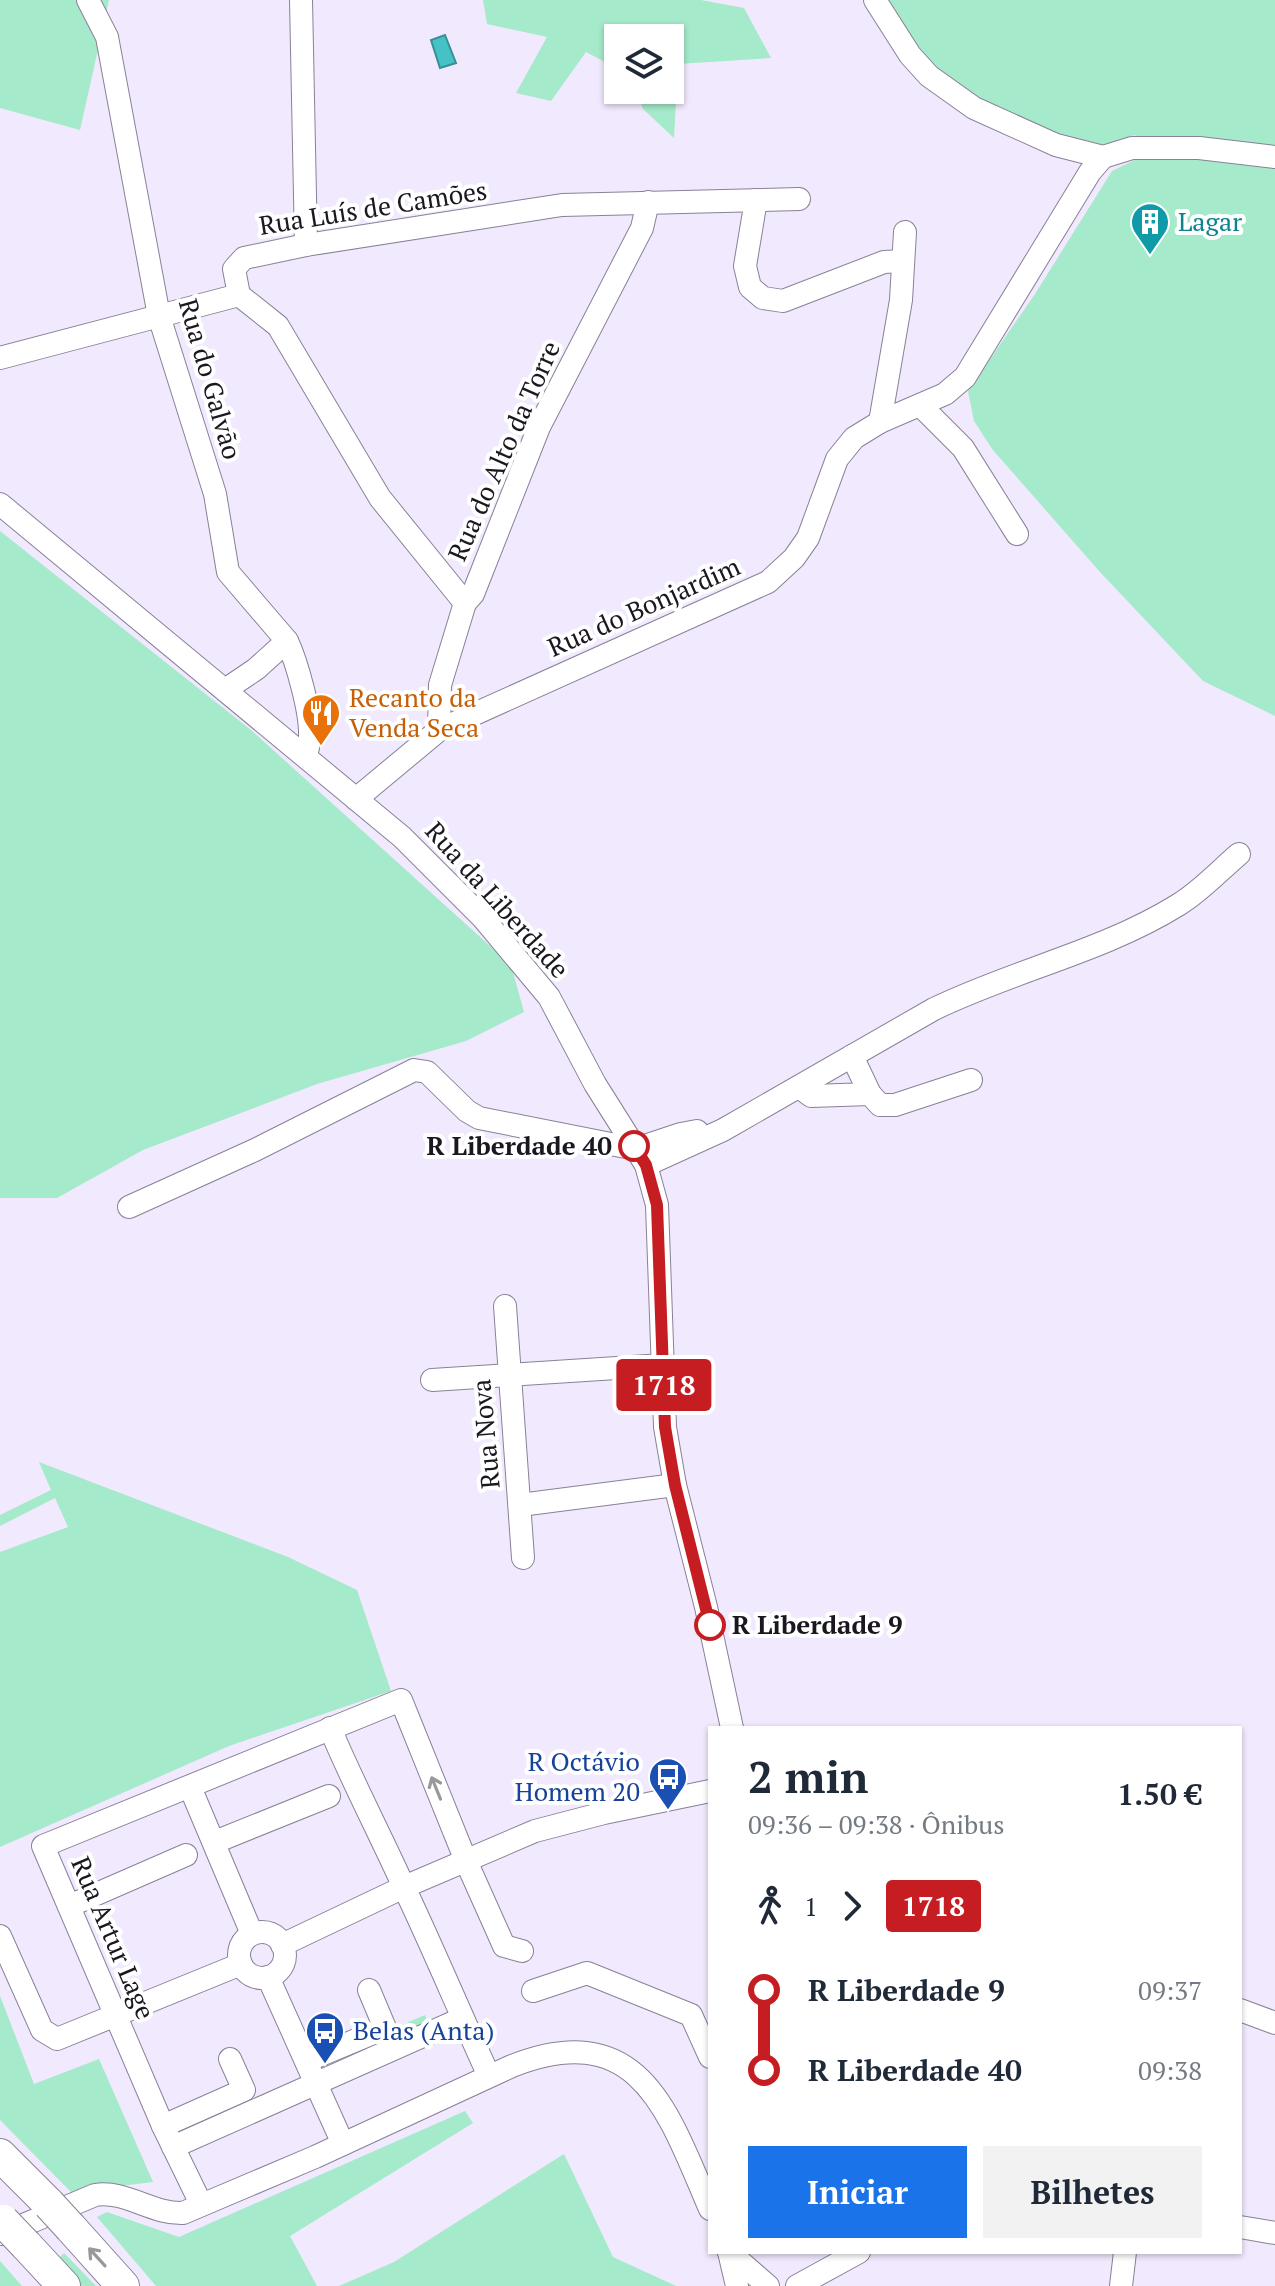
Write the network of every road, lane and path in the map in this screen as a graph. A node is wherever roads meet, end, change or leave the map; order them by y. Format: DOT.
graph roads {
  1 [pos="88,0"];
  2 [pos="301,0"];
  3 [pos="875,0"];
  4 [pos="1103,157"];
  5 [pos="1275,157"];
  6 [pos="799,199"];
  7 [pos="756,200"];
  8 [pos="648,202"];
  9 [pos="905,232"];
  10 [pos="306,245"];
  11 [pos="903,261"];
  12 [pos="239,295"];
  13 [pos="159,316"];
  14 [pos="0,358"];
  15 [pos="920,405"];
  16 [pos="880,422"];
  17 [pos="0,504"];
  18 [pos="1017,534"];
  19 [pos="465,603"];
  20 [pos="287,641"];
  21 [pos="225,690"];
  22 [pos="439,730"];
  23 [pos="306,756"];
  24 [pos="356,799"];
  25 [pos="1239,854"];
  26 [pos="852,1056"];
  27 [pos="971,1080"];
  28 [pos="799,1087"];
  29 [pos="870,1094"];
  30 [pos="641,1157"];
  31 [pos="129,1207"];
  32 [pos="505,1306"];
  33 [pos="663,1365"];
  34 [pos="509,1375"];
  35 [pos="432,1380"];
  36 [pos="675,1485"];
  37 [pos="520,1505"];
  38 [pos="523,1558"];
  39 [pos="732,1726"];
  40 [pos="330,1728"];
  41 [pos="190,1787"];
  42 [pos="708,1791"];
  43 [pos="329,1796"];
  44 [pos="215,1842"];
  45 [pos="186,1855"];
  46 [pos="466,1861"];
  47 [pos="404,1887"];
  48 [pos="69,1906"];
  49 [pos="252,1934"];
  50 [pos="0,1936"];
  51 [pos="282,1945"];
  52 [pos="522,1951"];
  53 [pos="241,1964"];
  54 [pos="268,1977"];
  55 [pos="369,1990"];
  56 [pos="533,1991"];
  57 [pos="1242,2011"];
  58 [pos="115,2016"];
  59 [pos="461,2019"];
  60 [pos="1275,2023"];
  61 [pos="708,2053"];
  62 [pos="230,2059"];
  63 [pos="306,2061"];
  64 [pos="489,2076"];
  65 [pos="317,2083"];
  66 [pos="163,2126"];
  67 [pos="343,2144"];
  68 [pos="173,2147"];
  69 [pos="0,2155"];
  70 [pos="201,2204"];
  71 [pos="708,2205"];
  72 [pos="1242,2227"];
  73 [pos="1275,2233"];
  74 [pos="12,2234"];
  75 [pos="729,2254"];
  76 [pos="731,2254"];
  77 [pos="855,2254"];
  78 [pos="1125,2254"];
  79 [pos="55,2286"];
  80 [pos="64,2286"];
  81 [pos="123,2286"];
  82 [pos="737,2286"];
  83 [pos="768,2286"];
  84 [pos="797,2286"];
  85 [pos="1121,2286"];
  1 -- 13 [label="street, Rua do Galvão"];
  2 -- 10 [label="street"];
  3 -- 4 [label="street"];
  4 -- 5 [label="street"];
  4 -- 15 [label="street, Rua do Bonjardim"];
  6 -- 7 [label="street, Rua Luís de Camões"];
  7 -- 8 [label="street, Rua Luís de Camões"];
  7 -- 11 [label="street"];
  8 -- 10 [label="street, Rua Luís de Camões"];
  8 -- 19 [label="street, Rua do Alto da Torre"];
  9 -- 11 [label="street"];
  10 -- 12 [label="street, Rua Luís de Camões"];
  11 -- 16 [label="street"];
  12 -- 13 [label="street"];
  12 -- 19 [label="street"];
  13 -- 14 [label="street"];
  13 -- 20 [label="street, Rua do Galvão"];
  15 -- 16 [label="street, Rua do Bonjardim"];
  15 -- 18 [label="street"];
  16 -- 22 [label="street, Rua do Bonjardim"];
  17 -- 21 [label="street, Rua da Liberdade"];
  19 -- 22 [label="street, Rua do Alto da Torre"];
  20 -- 21 [label="street"];
  20 -- 23 [label="street, Rua do Galvão"];
  21 -- 23 [label="street, Rua da Liberdade"];
  22 -- 24 [label="street, Rua do Bonjardim"];
  23 -- 24 [label="street, Rua da Liberdade"];
  24 -- 30 [label="street, Rua da Liberdade"];
  25 -- 26 [label="street"];
  26 -- 28 [label="street"];
  26 -- 29 [label="street"];
  27 -- 29 [label="street"];
  28 -- 29 [label="street"];
  28 -- 30 [label="street"];
  30 -- 31 [label="street"];
  30 -- 33 [label="street, Rua da Liberdade"];
  32 -- 34 [label="street, Rua Nova"];
  33 -- 34 [label="street"];
  33 -- 36 [label="street, Rua da Liberdade"];
  34 -- 35 [label="street"];
  34 -- 37 [label="street, Rua Nova"];
  36 -- 37 [label="street"];
  36 -- 39 [label="street, Rua da Liberdade"];
  37 -- 38 [label="street, Rua Nova"];
  40 -- 41 [label="street, Rua Artur Lage"];
  46 -- 40 [label="street, Rua Artur Lage, one-way"];
  40 -- 47 [label="street"];
  41 -- 44 [label="street"];
  41 -- 48 [label="street, Rua Artur Lage"];
  42 -- 46 [label="street"];
  43 -- 44 [label="street"];
  44 -- 49 [label="street"];
  45 -- 48 [label="street"];
  46 -- 47 [label="street"];
  46 -- 52 [label="street"];
  47 -- 51 [label="street"];
  47 -- 59 [label="street"];
  48 -- 58 [label="street, Rua Artur Lage"];
  49 -- 51 [label="street"];
  49 -- 53 [label="street"];
  50 -- 58 [label="street"];
  51 -- 54 [label="street"];
  53 -- 54 [label="street"];
  53 -- 58 [label="street"];
  54 -- 63 [label="street"];
  55 -- 63 [label="street"];
  56 -- 61 [label="street"];
  57 -- 60 [label="street"];
  58 -- 66 [label="street, Rua Artur Lage"];
  59 -- 64 [label="street"];
  59 -- 65 [label="street"];
  62 -- 66 [label="street"];
  63 -- 65 [label="street"];
  64 -- 67 [label="street"];
  64 -- 71 [label="street"];
  65 -- 67 [label="street"];
  65 -- 68 [label="street"];
  66 -- 68 [label="street, Rua Artur Lage"];
  67 -- 70 [label="street"];
  68 -- 70 [label="street, Rua Artur Lage"];
  81 -- 69 [label="highway, one-way, bridge"];
  70 -- 74 [label="street"];
  72 -- 73 [label="street"];
  74 -- 79 [label="highway"];
  74 -- 80 [label="highway"];
  75 -- 82 [label="street"];
  76 -- 83 [label="street"];
  77 -- 84 [label="street"];
  78 -- 85 [label="street"];
}
